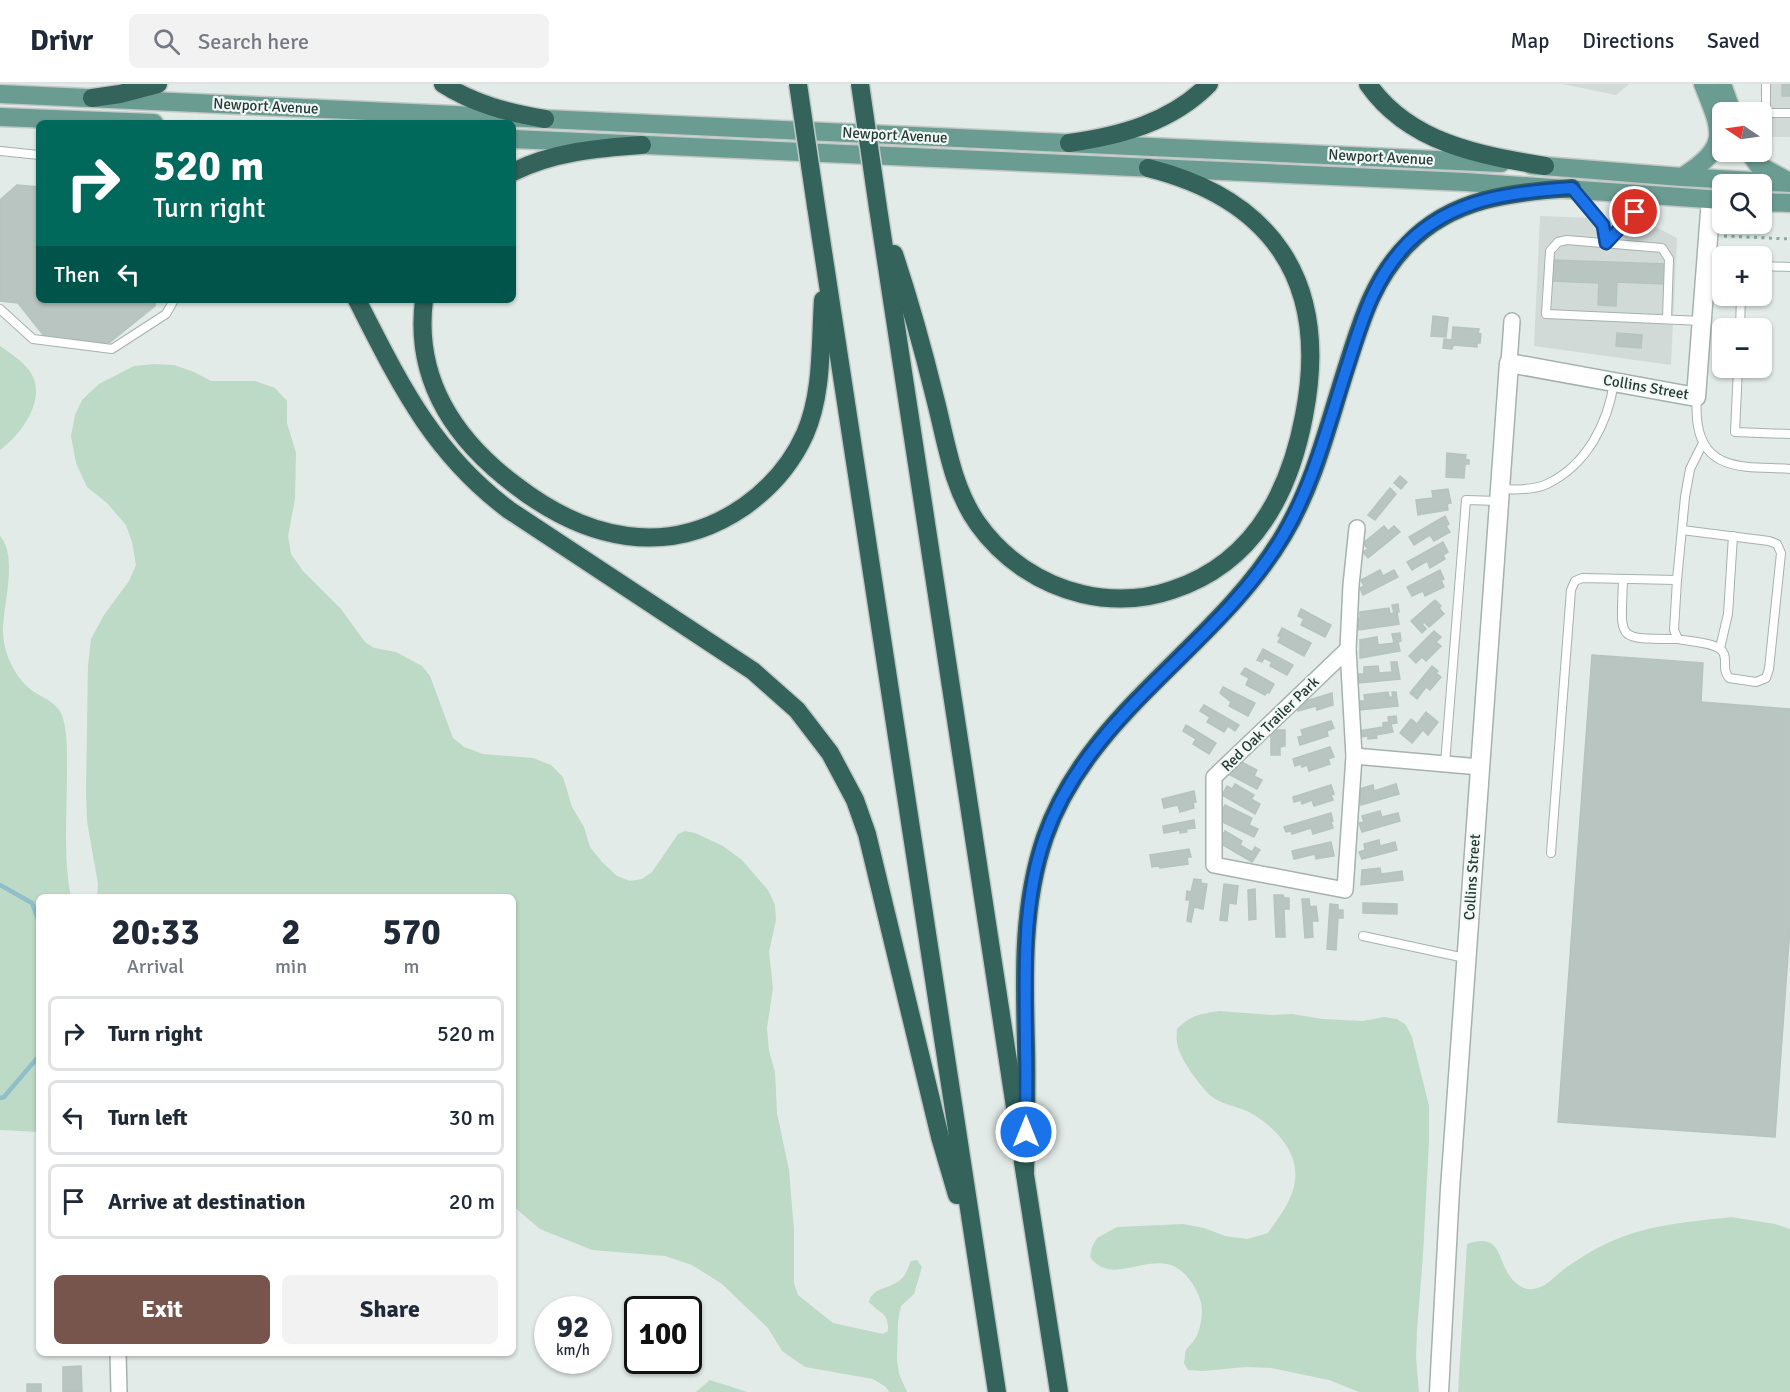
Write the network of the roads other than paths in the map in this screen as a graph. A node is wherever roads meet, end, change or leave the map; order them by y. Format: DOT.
graph roads {
  1 [pos="158,84"];
  2 [pos="443,84"];
  3 [pos="798,84"];
  4 [pos="860,84"];
  5 [pos="1209,84"];
  6 [pos="1368,84"];
  7 [pos="1703,84"];
  8 [pos="1722,84"];
  9 [pos="1766,84"];
  10 [pos="0,94"];
  11 [pos="92,98"];
  12 [pos="1728,102"];
  13 [pos="1790,113"];
  14 [pos="0,117"];
  15 [pos="545,119"];
  16 [pos="76,120"];
  17 [pos="516,139"];
  18 [pos="1069,143"];
  19 [pos="642,145"];
  20 [pos="0,152"];
  21 [pos="36,154"];
  22 [pos="1756,162"];
  23 [pos="1545,166"];
  24 [pos="1148,168"];
  25 [pos="516,171"];
  26 [pos="1682,177"];
  27 [pos="1790,183"];
  28 [pos="1572,188"];
  29 [pos="1654,195"];
  30 [pos="1712,200"];
  31 [pos="1772,202"];
  32 [pos="1790,203"];
  33 [pos="879,208"];
  34 [pos="1712,234"];
  35 [pos="1606,243"];
  36 [pos="825,262"];
  37 [pos="1772,266"];
  38 [pos="1790,267"];
  39 [pos="172,303"];
  40 [pos="359,303"];
  41 [pos="424,303"];
  42 [pos="0,309"];
  43 [pos="1667,319"];
  44 [pos="1512,321"];
  45 [pos="1702,321"];
  46 [pos="1509,363"];
  47 [pos="1738,378"];
  48 [pos="1614,381"];
  49 [pos="1696,397"];
  50 [pos="1790,435"];
  51 [pos="1703,443"];
  52 [pos="1790,469"];
  53 [pos="1499,495"];
  54 [pos="1357,528"];
  55 [pos="1682,530"];
  56 [pos="1733,536"];
  57 [pos="1623,580"];
  58 [pos="1677,580"];
  59 [pos="1678,639"];
  60 [pos="1720,648"];
  61 [pos="1348,649"];
  62 [pos="1354,756"];
  63 [pos="1446,764"];
  64 [pos="1480,767"];
  65 [pos="1551,853"];
  66 [pos="1363,936"];
  67 [pos="1467,958"];
  68 [pos="1025,1174"];
  69 [pos="976,1255"];
  70 [pos="118,1356"];
  71 [pos="118,1392"];
  72 [pos="997,1392"];
  73 [pos="1059,1392"];
  74 [pos="1439,1392"];
  1 -- 11 [label="highway"];
  2 -- 15 [label="highway"];
  3 -- 36 [label="highway, bridge"];
  4 -- 33 [label="highway, bridge"];
  5 -- 18 [label="highway"];
  6 -- 23 [label="highway"];
  7 -- 26 [label="main road"];
  8 -- 12 [label="main road"];
  9 -- 13 [label="lane"];
  10 -- 11 [label="main road, Newport Avenue"];
  11 -- 15 [label="main road, Newport Avenue"];
  14 -- 16 [label="main road"];
  15 -- 18 [label="main road, Newport Avenue"];
  17 -- 19 [label="main road, Newport Avenue"];
  18 -- 23 [label="main road, Newport Avenue"];
  19 -- 24 [label="main road, Newport Avenue"];
  19 -- 25 [label="highway"];
  20 -- 21 [label="lane"];
  22 -- 27 [label="main road"];
  23 -- 26 [label="main road, Newport Avenue"];
  24 -- 28 [label="main road, Newport Avenue"];
  24 -- 33 [label="highway"];
  26 -- 27 [label="main road, Newport Avenue"];
  28 -- 29 [label="main road, Newport Avenue"];
  28 -- 35 [label="lane"];
  28 -- 68 [label="highway"];
  29 -- 30 [label="main road, Newport Avenue"];
  29 -- 35 [label="lane"];
  31 -- 32 [label="main road"];
  33 -- 68 [label="highway"];
  34 -- 45 [label="street, Collins Street"];
  35 -- 43 [label="lane"];
  35 -- 43 [label="lane"];
  36 -- 41 [label="highway"];
  36 -- 69 [label="highway"];
  37 -- 38 [label="lane"];
  39 -- 42 [label="lane"];
  40 -- 69 [label="highway"];
  43 -- 45 [label="lane"];
  44 -- 46 [label="street, Collins Street"];
  45 -- 49 [label="street, Collins Street"];
  46 -- 48 [label="street, Collins Street"];
  46 -- 53 [label="street, Collins Street"];
  47 -- 50 [label="lane"];
  48 -- 49 [label="street, Collins Street"];
  48 -- 53 [label="lane"];
  49 -- 51 [label="lane"];
  51 -- 52 [label="lane"];
  51 -- 55 [label="lane"];
  53 -- 63 [label="lane"];
  53 -- 64 [label="street, Collins Street"];
  54 -- 61 [label="street, Red Oak Trailer Park"];
  55 -- 56 [label="lane"];
  55 -- 58 [label="lane"];
  56 -- 60 [label="lane"];
  56 -- 60 [label="lane"];
  57 -- 58 [label="lane"];
  57 -- 59 [label="lane"];
  57 -- 65 [label="lane"];
  58 -- 59 [label="lane"];
  59 -- 60 [label="lane"];
  61 -- 62 [label="street, Red Oak Trailer Park"];
  61 -- 62 [label="street, Red Oak Trailer Park"];
  62 -- 63 [label="street"];
  63 -- 64 [label="street"];
  64 -- 67 [label="street, Collins Street"];
  66 -- 67 [label="lane"];
  67 -- 74 [label="street, Collins Street"];
  68 -- 73 [label="highway"];
  69 -- 72 [label="highway"];
  70 -- 71 [label="street"];
}
